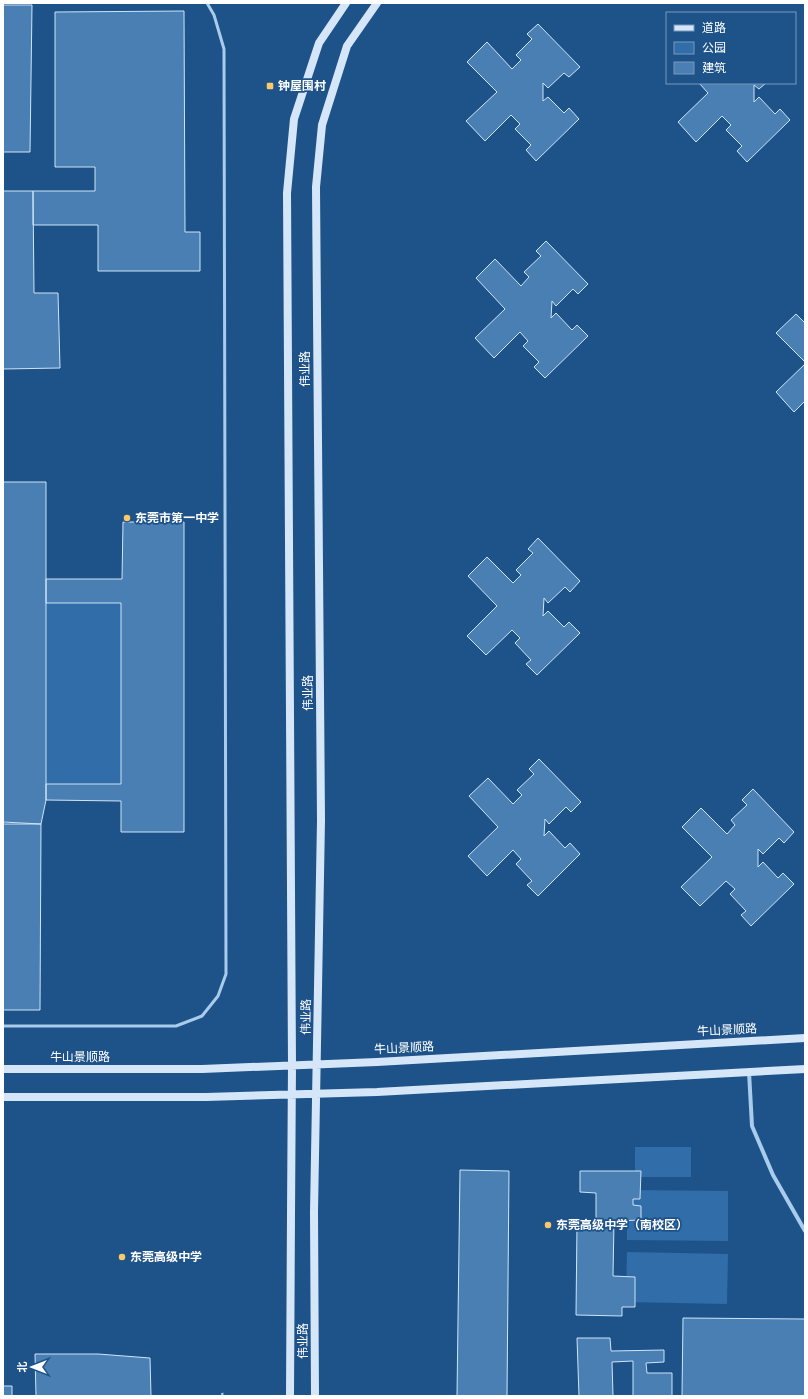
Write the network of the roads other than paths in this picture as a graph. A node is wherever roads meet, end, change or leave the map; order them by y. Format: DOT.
graph roads {
  1 [pos="207,3"];
  2 [pos="346,3"];
  3 [pos="377,3"];
  4 [pos="3,1026"];
  5 [pos="805,1038"];
  6 [pos="317,1064"];
  7 [pos="292,1065"];
  8 [pos="3,1069"];
  9 [pos="805,1069"];
  10 [pos="749,1072"];
  11 [pos="292,1094"];
  12 [pos="317,1094"];
  13 [pos="3,1097"];
  14 [pos="805,1231"];
  15 [pos="290,1396"];
  16 [pos="315,1396"];
  1 -- 4 [label="lane"];
  2 -- 7 [label="street, 伟业路"];
  3 -- 6 [label="street, 伟业路"];
  5 -- 6 [label="street, 牛山景顺路"];
  6 -- 7 [label="street, 牛山景顺路"];
  6 -- 12 [label="street, 伟业路"];
  7 -- 8 [label="street, 牛山景顺路"];
  7 -- 11 [label="street, 伟业路"];
  9 -- 10 [label="street"];
  10 -- 12 [label="street"];
  10 -- 14 [label="street"];
  11 -- 12 [label="street"];
  11 -- 13 [label="street"];
  11 -- 15 [label="street, 伟业路"];
  12 -- 16 [label="street, 伟业路"];
}
